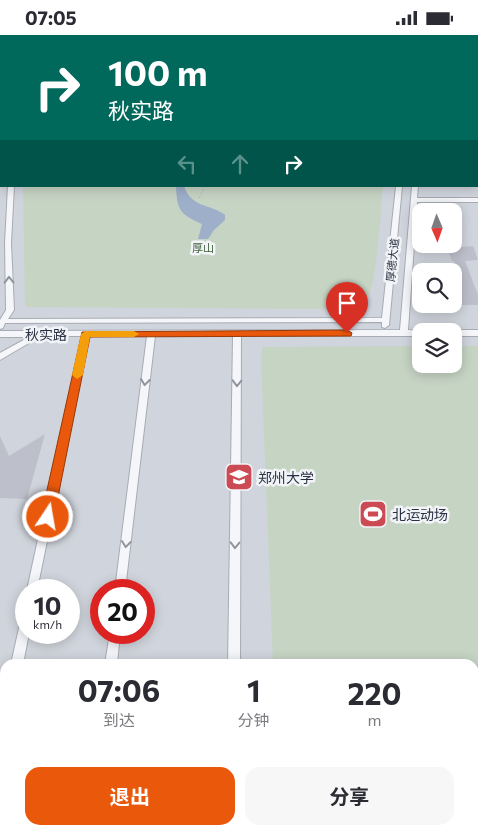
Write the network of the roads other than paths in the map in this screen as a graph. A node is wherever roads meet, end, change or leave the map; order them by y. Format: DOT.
graph roads {
  1 [pos="12,187"];
  2 [pos="399,187"];
  3 [pos="415,187"];
  4 [pos="414,200"];
  5 [pos="478,200"];
  6 [pos="385,320"];
  7 [pos="2,323"];
  8 [pos="384,333"];
  9 [pos="404,333"];
  10 [pos="412,333"];
  11 [pos="462,333"];
  12 [pos="478,333"];
  13 [pos="0,334"];
  14 [pos="40,334"];
  15 [pos="86,334"];
  16 [pos="151,334"];
  17 [pos="238,334"];
  18 [pos="0,357"];
  19 [pos="34,579"];
  20 [pos="121,579"];
  21 [pos="21,644"];
  22 [pos="114,644"];
  23 [pos="18,659"];
  24 [pos="112,659"];
  25 [pos="234,659"];
  7 -- 1 [label="lane, one-way"];
  2 -- 6 [label="lane, 厚德大道"];
  3 -- 4 [label="lane, 厚德大道"];
  4 -- 5 [label="lane"];
  4 -- 9 [label="lane, 厚德大道"];
  6 -- 7 [label="lane"];
  6 -- 8 [label="lane, 厚德大道"];
  8 -- 9 [label="lane, 秋实路"];
  8 -- 17 [label="lane, 秋实路"];
  9 -- 10 [label="lane, 秋实路"];
  11 -- 12 [label="lane"];
  13 -- 14 [label="lane, 秋实路"];
  14 -- 15 [label="lane, 秋实路"];
  14 -- 18 [label="lane"];
  15 -- 16 [label="lane, 秋实路"];
  15 -- 19 [label="lane"];
  16 -- 17 [label="lane, 秋实路"];
  16 -- 20 [label="lane, one-way"];
  17 -- 25 [label="lane, one-way"];
  21 -- 23 [label="lane"];
  22 -- 24 [label="lane"];
}
